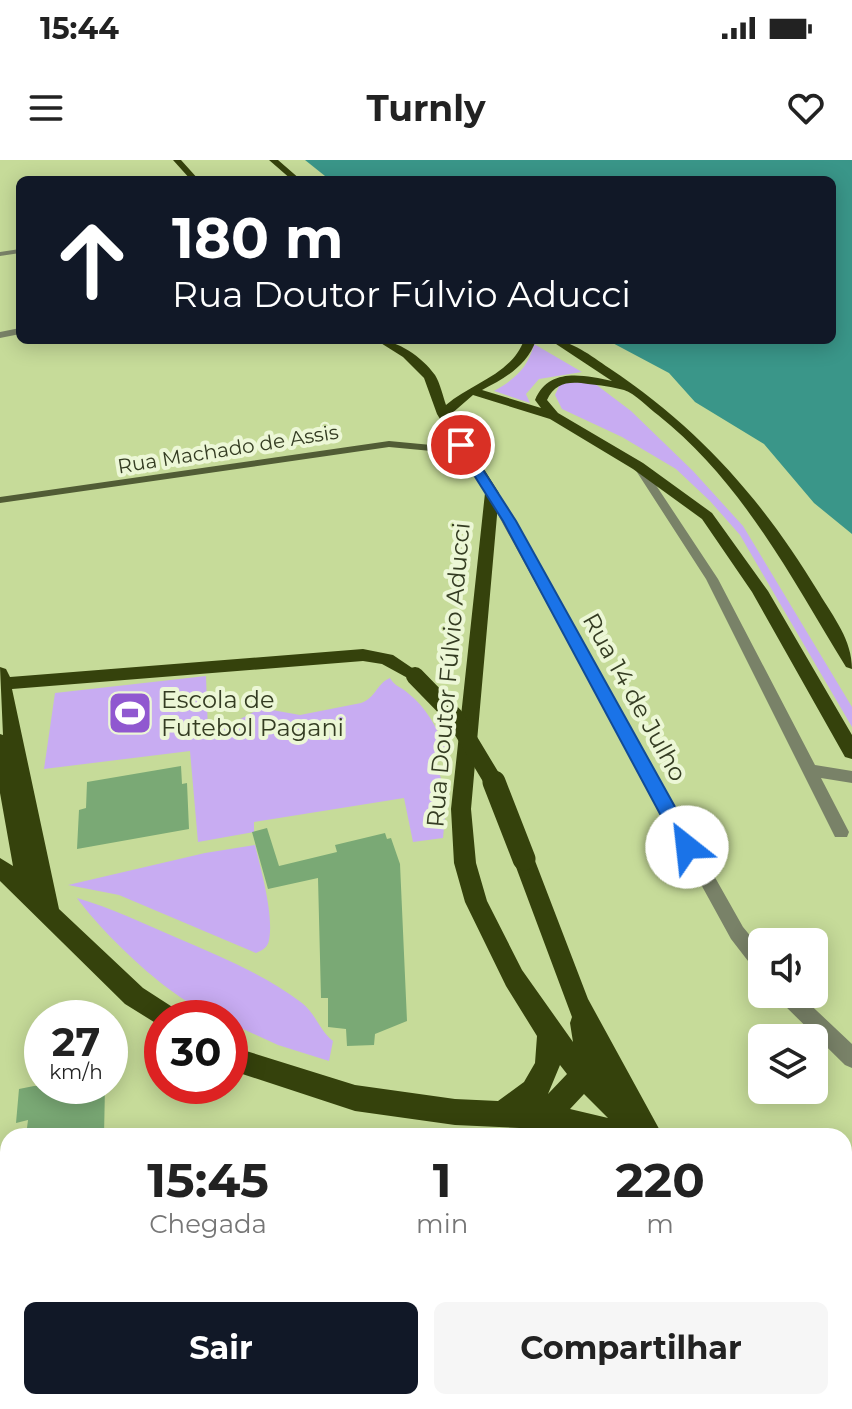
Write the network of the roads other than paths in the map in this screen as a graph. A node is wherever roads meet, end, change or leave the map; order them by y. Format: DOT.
graph roads {
  1 [pos="177,160"];
  2 [pos="273,160"];
  3 [pos="191,176"];
  4 [pos="292,176"];
  5 [pos="388,344"];
  6 [pos="529,344"];
  7 [pos="562,344"];
  8 [pos="633,390"];
  9 [pos="471,391"];
  10 [pos="443,414"];
  11 [pos="554,416"];
  12 [pos="461,445"];
  13 [pos="638,466"];
  14 [pos="492,493"];
  15 [pos="0,500"];
  16 [pos="852,663"];
  17 [pos="1,680"];
  18 [pos="0,741"];
  19 [pos="852,752"];
  20 [pos="810,770"];
  21 [pos="852,777"];
  22 [pos="841,832"];
  23 [pos="0,867"];
  24 [pos="30,897"];
  25 [pos="49,916"];
  26 [pos="748,947"];
  27 [pos="144,1002"];
  28 [pos="578,1004"];
  29 [pos="800,1008"];
  30 [pos="550,1034"];
  31 [pos="852,1058"];
  32 [pos="248,1064"];
  33 [pos="582,1075"];
  34 [pos="500,1114"];
  35 [pos="542,1116"];
  36 [pos="605,1128"];
  37 [pos="635,1128"];
  38 [pos="639,1128"];
  1 -- 3 [label="main road"];
  2 -- 4 [label="main road"];
  5 -- 10 [label="main road, Rua Doutor Fúlvio Aducci"];
  6 -- 9 [label="main road"];
  7 -- 8 [label="main road"];
  8 -- 11 [label="main road"];
  8 -- 16 [label="main road"];
  9 -- 10 [label="main road"];
  9 -- 11 [label="main road"];
  10 -- 12 [label="main road, Rua Doutor Fúlvio Aducci"];
  11 -- 13 [label="main road"];
  12 -- 14 [label="main road, Rua Doutor Fúlvio Aducci"];
  12 -- 15 [label="street, Rua Machado de Assis"];
  13 -- 19 [label="main road"];
  13 -- 20 [label="street"];
  14 -- 26 [label="street, Rua 14 de Julho"];
  14 -- 30 [label="main road, Rua Doutor Fúlvio Aducci"];
  17 -- 25 [label="main road"];
  17 -- 28 [label="main road, bridge"];
  18 -- 24 [label="main road"];
  20 -- 21 [label="street"];
  20 -- 22 [label="street"];
  23 -- 24 [label="main road"];
  24 -- 25 [label="main road"];
  25 -- 27 [label="main road"];
  28 -- 33 [label="main road"];
  28 -- 38 [label="main road"];
  29 -- 31 [label="street"];
  30 -- 33 [label="main road, Rua Doutor Fúlvio Aducci"];
  30 -- 34 [label="main road"];
  32 -- 34 [label="main road"];
  33 -- 35 [label="main road"];
  33 -- 37 [label="main road, Rua Doutor Fúlvio Aducci"];
  34 -- 35 [label="main road"];
  35 -- 36 [label="main road"];
}
